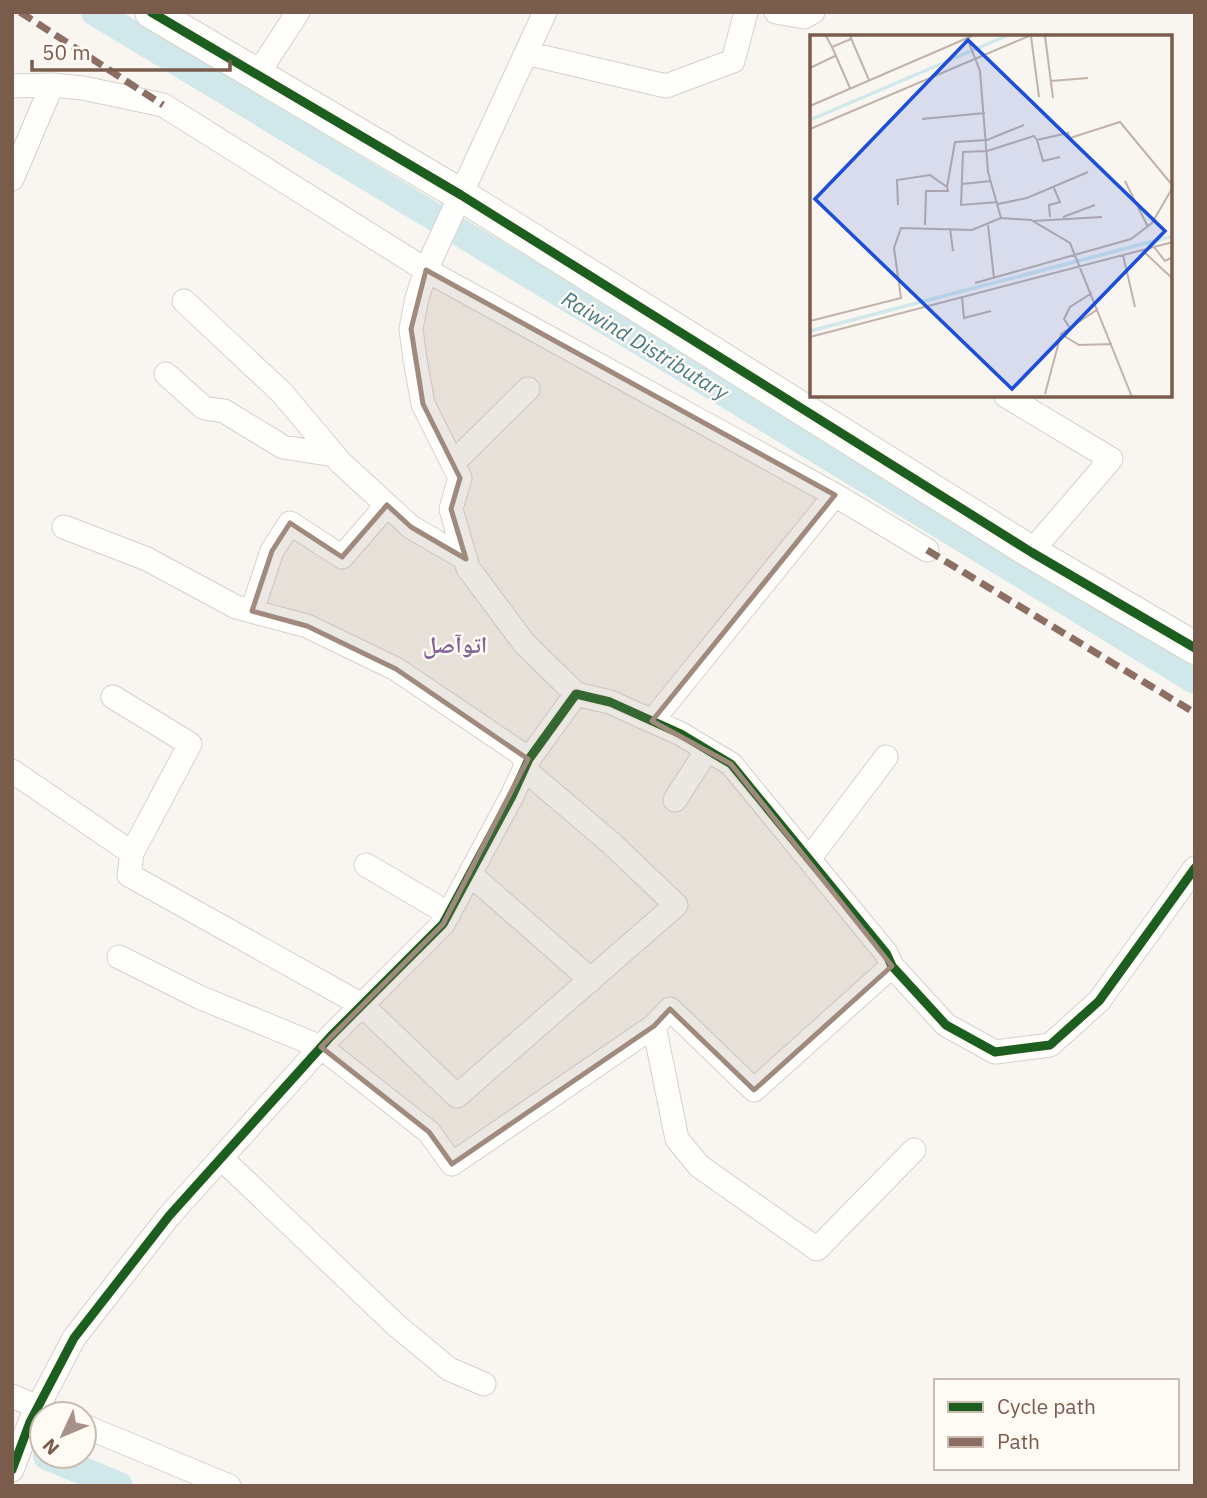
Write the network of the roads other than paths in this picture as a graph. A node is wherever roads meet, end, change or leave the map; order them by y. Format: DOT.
graph roads {
  1 [pos="298,12"];
  2 [pos="545,12"];
  3 [pos="746,12"];
  4 [pos="776,12"];
  5 [pos="807,14"];
  6 [pos="160,15"];
  7 [pos="526,53"];
  8 [pos="257,75"];
  9 [pos="52,85"];
  10 [pos="12,86"];
  11 [pos="12,179"];
  12 [pos="459,201"];
  13 [pos="426,270"];
  14 [pos="184,301"];
  15 [pos="166,374"];
  16 [pos="528,389"];
  17 [pos="1008,397"];
  18 [pos="334,455"];
  19 [pos="453,463"];
  20 [pos="835,495"];
  21 [pos="387,505"];
  22 [pos="64,527"];
  23 [pos="927,550"];
  24 [pos="1031,552"];
  25 [pos="466,559"];
  26 [pos="252,611"];
  27 [pos="1195,648"];
  28 [pos="576,694"];
  29 [pos="113,697"];
  30 [pos="652,721"];
  31 [pos="707,750"];
  32 [pos="886,757"];
  33 [pos="526,764"];
  34 [pos="12,771"];
  35 [pos="676,800"];
  36 [pos="132,853"];
  37 [pos="809,859"];
  38 [pos="366,865"];
  39 [pos="1195,869"];
  40 [pos="470,874"];
  41 [pos="449,914"];
  42 [pos="119,957"];
  43 [pos="892,966"];
  44 [pos="591,980"];
  45 [pos="362,1005"];
  46 [pos="654,1026"];
  47 [pos="321,1047"];
  48 [pos="914,1150"];
  49 [pos="221,1158"];
  50 [pos="484,1384"];
  51 [pos="12,1396"];
  52 [pos="47,1400"];
  53 [pos="28,1406"];
  54 [pos="98,1432"];
  55 [pos="28,1439"];
  56 [pos="12,1470"];
  57 [pos="229,1486"];
  1 -- 8 [label="street"];
  2 -- 7 [label="street"];
  3 -- 7 [label="street"];
  4 -- 5 [label="street"];
  6 -- 8 [label="street"];
  7 -- 12 [label="street"];
  8 -- 12 [label="street"];
  9 -- 10 [label="street"];
  9 -- 11 [label="street"];
  9 -- 13 [label="street"];
  12 -- 13 [label="street"];
  12 -- 24 [label="street"];
  13 -- 19 [label="street"];
  13 -- 20 [label="street"];
  14 -- 18 [label="street"];
  15 -- 18 [label="street"];
  16 -- 19 [label="street"];
  17 -- 24 [label="street"];
  18 -- 21 [label="street"];
  19 -- 25 [label="street"];
  20 -- 23 [label="street"];
  20 -- 30 [label="street"];
  21 -- 25 [label="street"];
  21 -- 26 [label="street"];
  22 -- 26 [label="street"];
  24 -- 27 [label="street"];
  25 -- 28 [label="street"];
  26 -- 33 [label="street"];
  28 -- 30 [label="street"];
  28 -- 33 [label="street"];
  29 -- 36 [label="street"];
  30 -- 31 [label="street"];
  31 -- 35 [label="street"];
  31 -- 37 [label="street"];
  32 -- 37 [label="street"];
  33 -- 40 [label="street"];
  33 -- 44 [label="street"];
  34 -- 36 [label="street"];
  36 -- 45 [label="street"];
  37 -- 43 [label="street"];
  38 -- 41 [label="street"];
  39 -- 43 [label="street"];
  40 -- 41 [label="street"];
  40 -- 44 [label="street"];
  41 -- 45 [label="street"];
  42 -- 47 [label="street"];
  43 -- 46 [label="street"];
  44 -- 45 [label="street"];
  45 -- 47 [label="street"];
  46 -- 47 [label="street"];
  46 -- 48 [label="street"];
  47 -- 49 [label="street"];
  49 -- 50 [label="street"];
  49 -- 52 [label="street"];
  51 -- 53 [label="street"];
  54 -- 57 [label="street"];
  55 -- 56 [label="street"];
}
